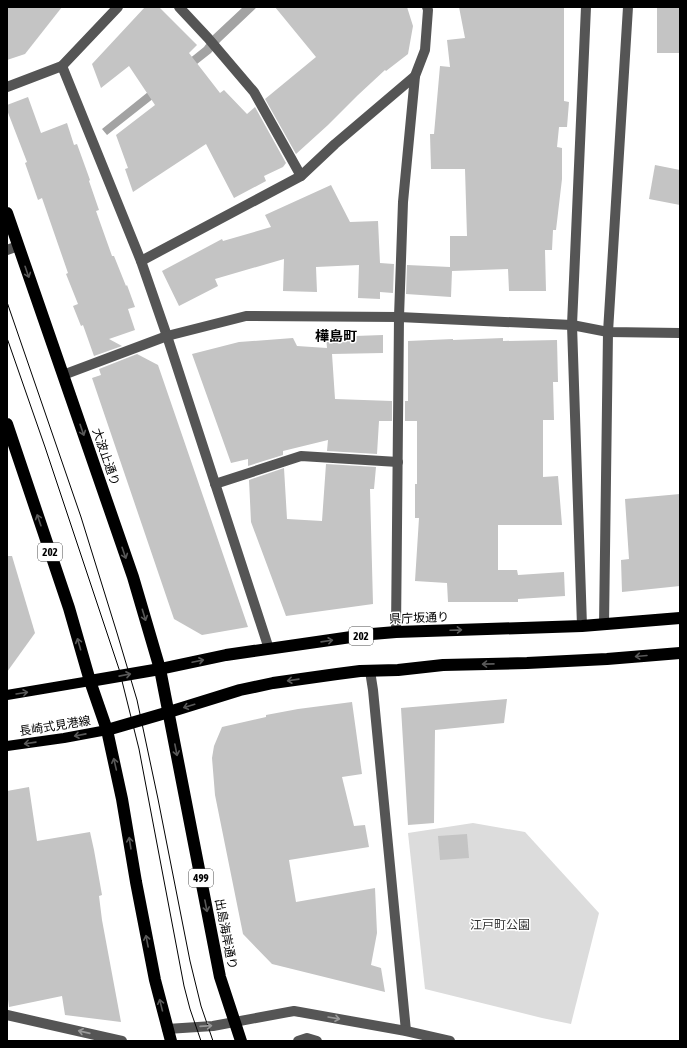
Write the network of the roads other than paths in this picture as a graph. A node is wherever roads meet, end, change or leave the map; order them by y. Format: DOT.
graph roads {
  1 [pos="118,7"];
  2 [pos="179,7"];
  3 [pos="427,7"];
  4 [pos="586,7"];
  5 [pos="628,7"];
  6 [pos="62,66"];
  7 [pos="415,76"];
  8 [pos="7,87"];
  9 [pos="301,176"];
  10 [pos="7,213"];
  11 [pos="13,248"];
  12 [pos="141,261"];
  13 [pos="399,317"];
  14 [pos="572,325"];
  15 [pos="608,332"];
  16 [pos="680,333"];
  17 [pos="167,336"];
  18 [pos="63,375"];
  19 [pos="7,424"];
  20 [pos="398,462"];
  21 [pos="215,484"];
  22 [pos="680,618"];
  23 [pos="604,625"];
  24 [pos="582,626"];
  25 [pos="396,632"];
  26 [pos="269,649"];
  27 [pos="680,653"];
  28 [pos="160,669"];
  29 [pos="370,671"];
  30 [pos="90,681"];
  31 [pos="7,695"];
  32 [pos="169,712"];
  33 [pos="107,730"];
  34 [pos="7,746"];
  35 [pos="7,1015"];
  36 [pos="235,1022"];
  37 [pos="406,1031"];
  38 [pos="169,1035"];
  39 [pos="122,1041"];
  40 [pos="241,1041"];
  41 [pos="298,1041"];
  42 [pos="317,1041"];
  43 [pos="450,1041"];
  1 -- 6 [label="street"];
  2 -- 9 [label="street"];
  3 -- 7 [label="street"];
  4 -- 14 [label="street"];
  5 -- 15 [label="street"];
  6 -- 8 [label="street"];
  6 -- 12 [label="street"];
  7 -- 9 [label="street"];
  7 -- 13 [label="street"];
  9 -- 12 [label="street"];
  10 -- 11 [label="highway, 大波止通り"];
  11 -- 18 [label="highway, 大波止通り, one-way"];
  12 -- 17 [label="street"];
  13 -- 14 [label="street"];
  13 -- 17 [label="street"];
  13 -- 20 [label="street"];
  14 -- 15 [label="street"];
  14 -- 24 [label="street"];
  15 -- 16 [label="street"];
  15 -- 23 [label="street"];
  17 -- 18 [label="street"];
  17 -- 21 [label="street"];
  18 -- 28 [label="highway, 大波止通り, one-way"];
  30 -- 19 [label="highway, 202, one-way"];
  20 -- 21 [label="street"];
  20 -- 25 [label="street"];
  21 -- 26 [label="street"];
  22 -- 23 [label="highway, 県庁坂通り / 202"];
  23 -- 24 [label="highway, 県庁坂通り / 202"];
  25 -- 24 [label="highway, 県庁坂通り / 202, one-way"];
  26 -- 25 [label="highway, 県庁坂通り / 202, one-way"];
  28 -- 26 [label="highway, 県庁坂通り / 202, one-way"];
  27 -- 29 [label="highway, one-way"];
  30 -- 28 [label="highway, 県庁坂通り / 202, one-way"];
  28 -- 32 [label="highway, 大波止通り"];
  29 -- 32 [label="highway, one-way"];
  29 -- 37 [label="street"];
  31 -- 30 [label="main road, one-way"];
  30 -- 33 [label="highway, 202"];
  32 -- 33 [label="highway"];
  32 -- 36 [label="highway, 出島海岸通り / 499, one-way"];
  33 -- 34 [label="main road, 長崎式見港線, one-way"];
  38 -- 33 [label="highway, one-way"];
  39 -- 35 [label="street, one-way"];
  36 -- 37 [label="street, one-way"];
  38 -- 36 [label="street, one-way"];
  36 -- 40 [label="highway, 出島海岸通り / 499"];
  37 -- 43 [label="street"];
  41 -- 42 [label="street"];
}
